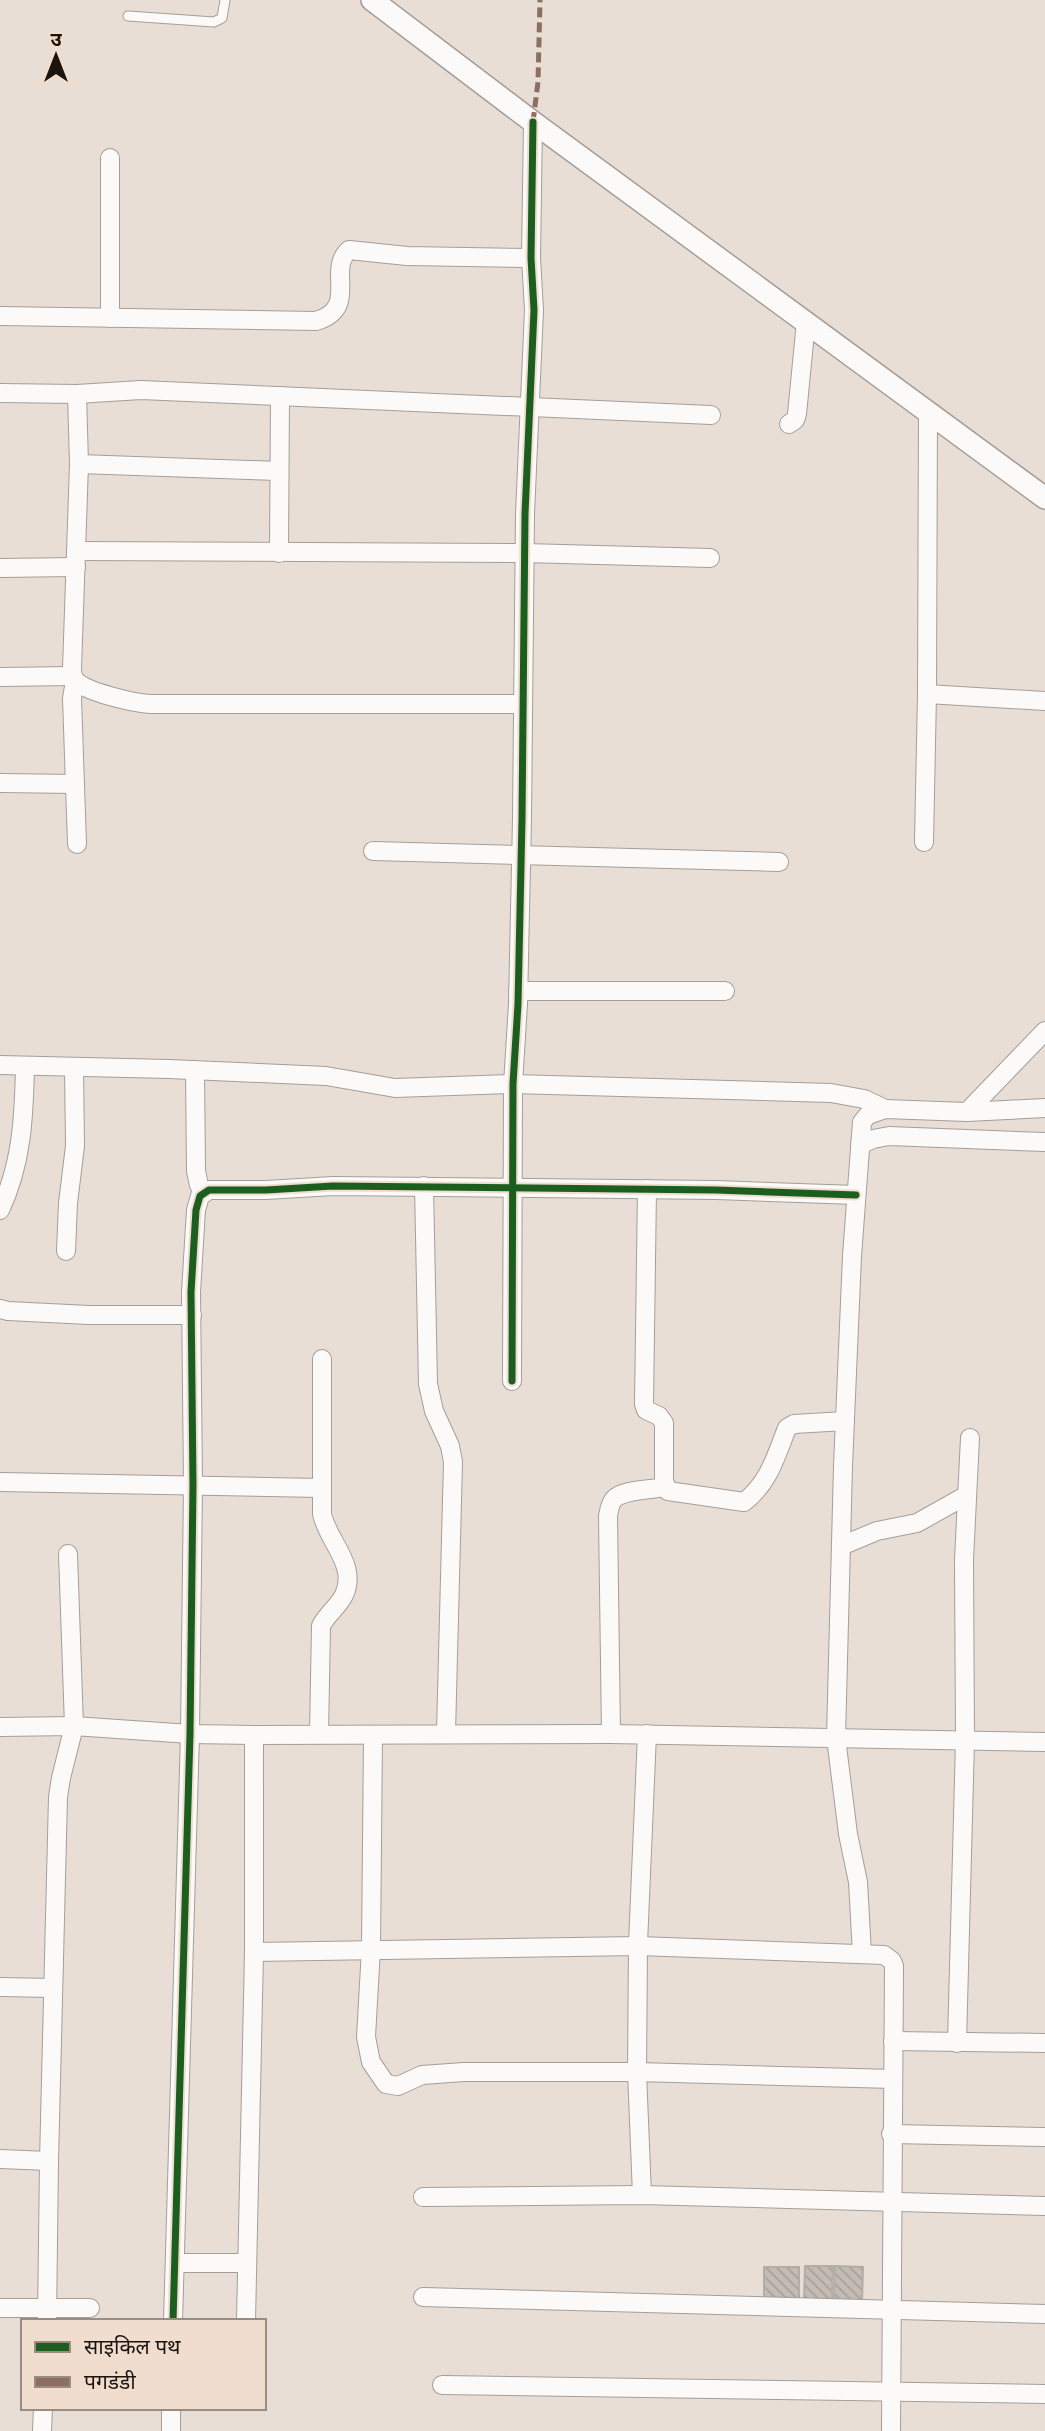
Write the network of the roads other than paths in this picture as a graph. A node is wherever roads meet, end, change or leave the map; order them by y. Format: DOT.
graph roads {
  1 [pos="225,0"];
  2 [pos="372,0"];
  3 [pos="128,16"];
  4 [pos="533,122"];
  5 [pos="110,158"];
  6 [pos="531,257"];
  7 [pos="0,316"];
  8 [pos="110,318"];
  9 [pos="806,322"];
  10 [pos="0,393"];
  11 [pos="77,394"];
  12 [pos="280,396"];
  13 [pos="529,406"];
  14 [pos="928,412"];
  15 [pos="711,415"];
  16 [pos="789,424"];
  17 [pos="79,464"];
  18 [pos="279,471"];
  19 [pos="1045,498"];
  20 [pos="279,553"];
  21 [pos="525,553"];
  22 [pos="710,558"];
  23 [pos="76,559"];
  24 [pos="0,568"];
  25 [pos="0,677"];
  26 [pos="74,678"];
  27 [pos="927,694"];
  28 [pos="1045,701"];
  29 [pos="522,704"];
  30 [pos="0,783"];
  31 [pos="75,784"];
  32 [pos="923,842"];
  33 [pos="77,844"];
  34 [pos="373,851"];
  35 [pos="522,854"];
  36 [pos="779,862"];
  37 [pos="518,990"];
  38 [pos="725,991"];
  39 [pos="1045,1031"];
  40 [pos="0,1065"];
  41 [pos="25,1066"];
  42 [pos="74,1067"];
  43 [pos="195,1070"];
  44 [pos="513,1084"];
  45 [pos="1045,1108"];
  46 [pos="885,1109"];
  47 [pos="967,1112"];
  48 [pos="1045,1142"];
  49 [pos="860,1145"];
  50 [pos="424,1186"];
  51 [pos="514,1187"];
  52 [pos="647,1189"];
  53 [pos="203,1192"];
  54 [pos="856,1195"];
  55 [pos="0,1210"];
  56 [pos="66,1251"];
  57 [pos="0,1309"];
  58 [pos="192,1315"];
  59 [pos="322,1359"];
  60 [pos="512,1381"];
  61 [pos="845,1421"];
  62 [pos="970,1438"];
  63 [pos="0,1482"];
  64 [pos="193,1485"];
  65 [pos="666,1487"];
  66 [pos="321,1488"];
  67 [pos="967,1495"];
  68 [pos="841,1546"];
  69 [pos="68,1554"];
  70 [pos="74,1726"];
  71 [pos="0,1727"];
  72 [pos="446,1733"];
  73 [pos="190,1734"];
  74 [pos="319,1734"];
  75 [pos="611,1734"];
  76 [pos="647,1734"];
  77 [pos="254,1735"];
  78 [pos="373,1735"];
  79 [pos="836,1738"];
  80 [pos="965,1741"];
  81 [pos="1045,1742"];
  82 [pos="638,1946"];
  83 [pos="371,1949"];
  84 [pos="254,1952"];
  85 [pos="862,1954"];
  86 [pos="0,1987"];
  87 [pos="53,1988"];
  88 [pos="893,2042"];
  89 [pos="957,2043"];
  90 [pos="1045,2043"];
  91 [pos="637,2072"];
  92 [pos="892,2079"];
  93 [pos="891,2134"];
  94 [pos="1045,2137"];
  95 [pos="0,2160"];
  96 [pos="49,2161"];
  97 [pos="642,2194"];
  98 [pos="423,2197"];
  99 [pos="892,2202"];
  100 [pos="1045,2206"];
  101 [pos="175,2263"];
  102 [pos="247,2263"];
  103 [pos="423,2297"];
  104 [pos="0,2308"];
  105 [pos="90,2308"];
  106 [pos="890,2310"];
  107 [pos="48,2314"];
  108 [pos="1045,2314"];
  109 [pos="173,2319"];
  110 [pos="246,2319"];
  111 [pos="442,2385"];
  112 [pos="892,2391"];
  113 [pos="1045,2394"];
  114 [pos="43,2410"];
  115 [pos="171,2410"];
  116 [pos="42,2431"];
  117 [pos="171,2431"];
  118 [pos="891,2431"];
  1 -- 3 [label="lane"];
  2 -- 4 [label="street"];
  4 -- 6 [label="street"];
  4 -- 9 [label="street"];
  5 -- 8 [label="street"];
  6 -- 8 [label="street"];
  6 -- 13 [label="street"];
  7 -- 8 [label="street"];
  9 -- 14 [label="street"];
  9 -- 16 [label="street"];
  10 -- 11 [label="street"];
  11 -- 12 [label="street"];
  11 -- 17 [label="street"];
  12 -- 13 [label="street"];
  12 -- 18 [label="street"];
  13 -- 15 [label="street"];
  13 -- 21 [label="street"];
  14 -- 19 [label="street"];
  14 -- 27 [label="street"];
  17 -- 18 [label="street"];
  17 -- 23 [label="street"];
  18 -- 20 [label="street"];
  20 -- 21 [label="street"];
  20 -- 23 [label="street"];
  21 -- 22 [label="street"];
  21 -- 29 [label="street"];
  23 -- 24 [label="street"];
  23 -- 26 [label="street"];
  25 -- 26 [label="street"];
  26 -- 29 [label="street"];
  26 -- 31 [label="street"];
  27 -- 28 [label="street"];
  27 -- 32 [label="street"];
  29 -- 35 [label="street"];
  30 -- 31 [label="street"];
  31 -- 33 [label="street"];
  34 -- 35 [label="street"];
  35 -- 36 [label="street"];
  35 -- 37 [label="street"];
  37 -- 38 [label="street"];
  37 -- 44 [label="street"];
  39 -- 47 [label="street"];
  40 -- 41 [label="street"];
  41 -- 42 [label="street"];
  41 -- 55 [label="street"];
  42 -- 43 [label="street"];
  42 -- 56 [label="street"];
  43 -- 44 [label="street"];
  43 -- 53 [label="street"];
  44 -- 46 [label="street"];
  44 -- 51 [label="street"];
  45 -- 47 [label="street"];
  46 -- 47 [label="street"];
  46 -- 49 [label="street"];
  48 -- 49 [label="street"];
  49 -- 54 [label="street"];
  50 -- 51 [label="street"];
  50 -- 53 [label="street"];
  50 -- 72 [label="street"];
  51 -- 52 [label="street"];
  51 -- 60 [label="street"];
  52 -- 54 [label="street"];
  52 -- 65 [label="street"];
  53 -- 58 [label="street"];
  54 -- 61 [label="street"];
  57 -- 58 [label="street"];
  58 -- 64 [label="street"];
  59 -- 66 [label="street"];
  61 -- 65 [label="street"];
  61 -- 68 [label="street"];
  62 -- 67 [label="street"];
  63 -- 64 [label="street"];
  64 -- 66 [label="street"];
  64 -- 73 [label="street"];
  65 -- 75 [label="street"];
  66 -- 74 [label="street"];
  67 -- 68 [label="street"];
  67 -- 80 [label="street"];
  68 -- 79 [label="street"];
  69 -- 70 [label="street"];
  70 -- 71 [label="street"];
  70 -- 73 [label="street"];
  70 -- 87 [label="street"];
  72 -- 75 [label="street"];
  72 -- 78 [label="street"];
  73 -- 77 [label="street"];
  73 -- 101 [label="street"];
  74 -- 77 [label="street"];
  74 -- 78 [label="street"];
  75 -- 76 [label="street"];
  76 -- 79 [label="street"];
  76 -- 82 [label="street"];
  77 -- 84 [label="street"];
  78 -- 83 [label="street"];
  79 -- 80 [label="street"];
  79 -- 85 [label="street"];
  80 -- 81 [label="street"];
  80 -- 89 [label="street"];
  82 -- 83 [label="street"];
  82 -- 85 [label="street"];
  82 -- 91 [label="street"];
  83 -- 84 [label="street"];
  83 -- 91 [label="street"];
  84 -- 102 [label="street"];
  85 -- 88 [label="street"];
  86 -- 87 [label="street"];
  87 -- 96 [label="street"];
  88 -- 89 [label="street"];
  88 -- 92 [label="street"];
  89 -- 90 [label="street"];
  91 -- 92 [label="street"];
  91 -- 97 [label="street"];
  92 -- 93 [label="street"];
  93 -- 94 [label="street"];
  93 -- 99 [label="street"];
  95 -- 96 [label="street"];
  96 -- 107 [label="street"];
  97 -- 98 [label="street"];
  97 -- 99 [label="street"];
  99 -- 100 [label="street"];
  99 -- 106 [label="street"];
  101 -- 102 [label="street"];
  101 -- 109 [label="street"];
  102 -- 110 [label="street"];
  103 -- 106 [label="street"];
  104 -- 107 [label="street"];
  105 -- 107 [label="street"];
  106 -- 108 [label="street"];
  106 -- 112 [label="street"];
  111 -- 112 [label="street"];
  112 -- 113 [label="street"];
  112 -- 118 [label="street"];
  114 -- 116 [label="street"];
  115 -- 117 [label="street"];
}
